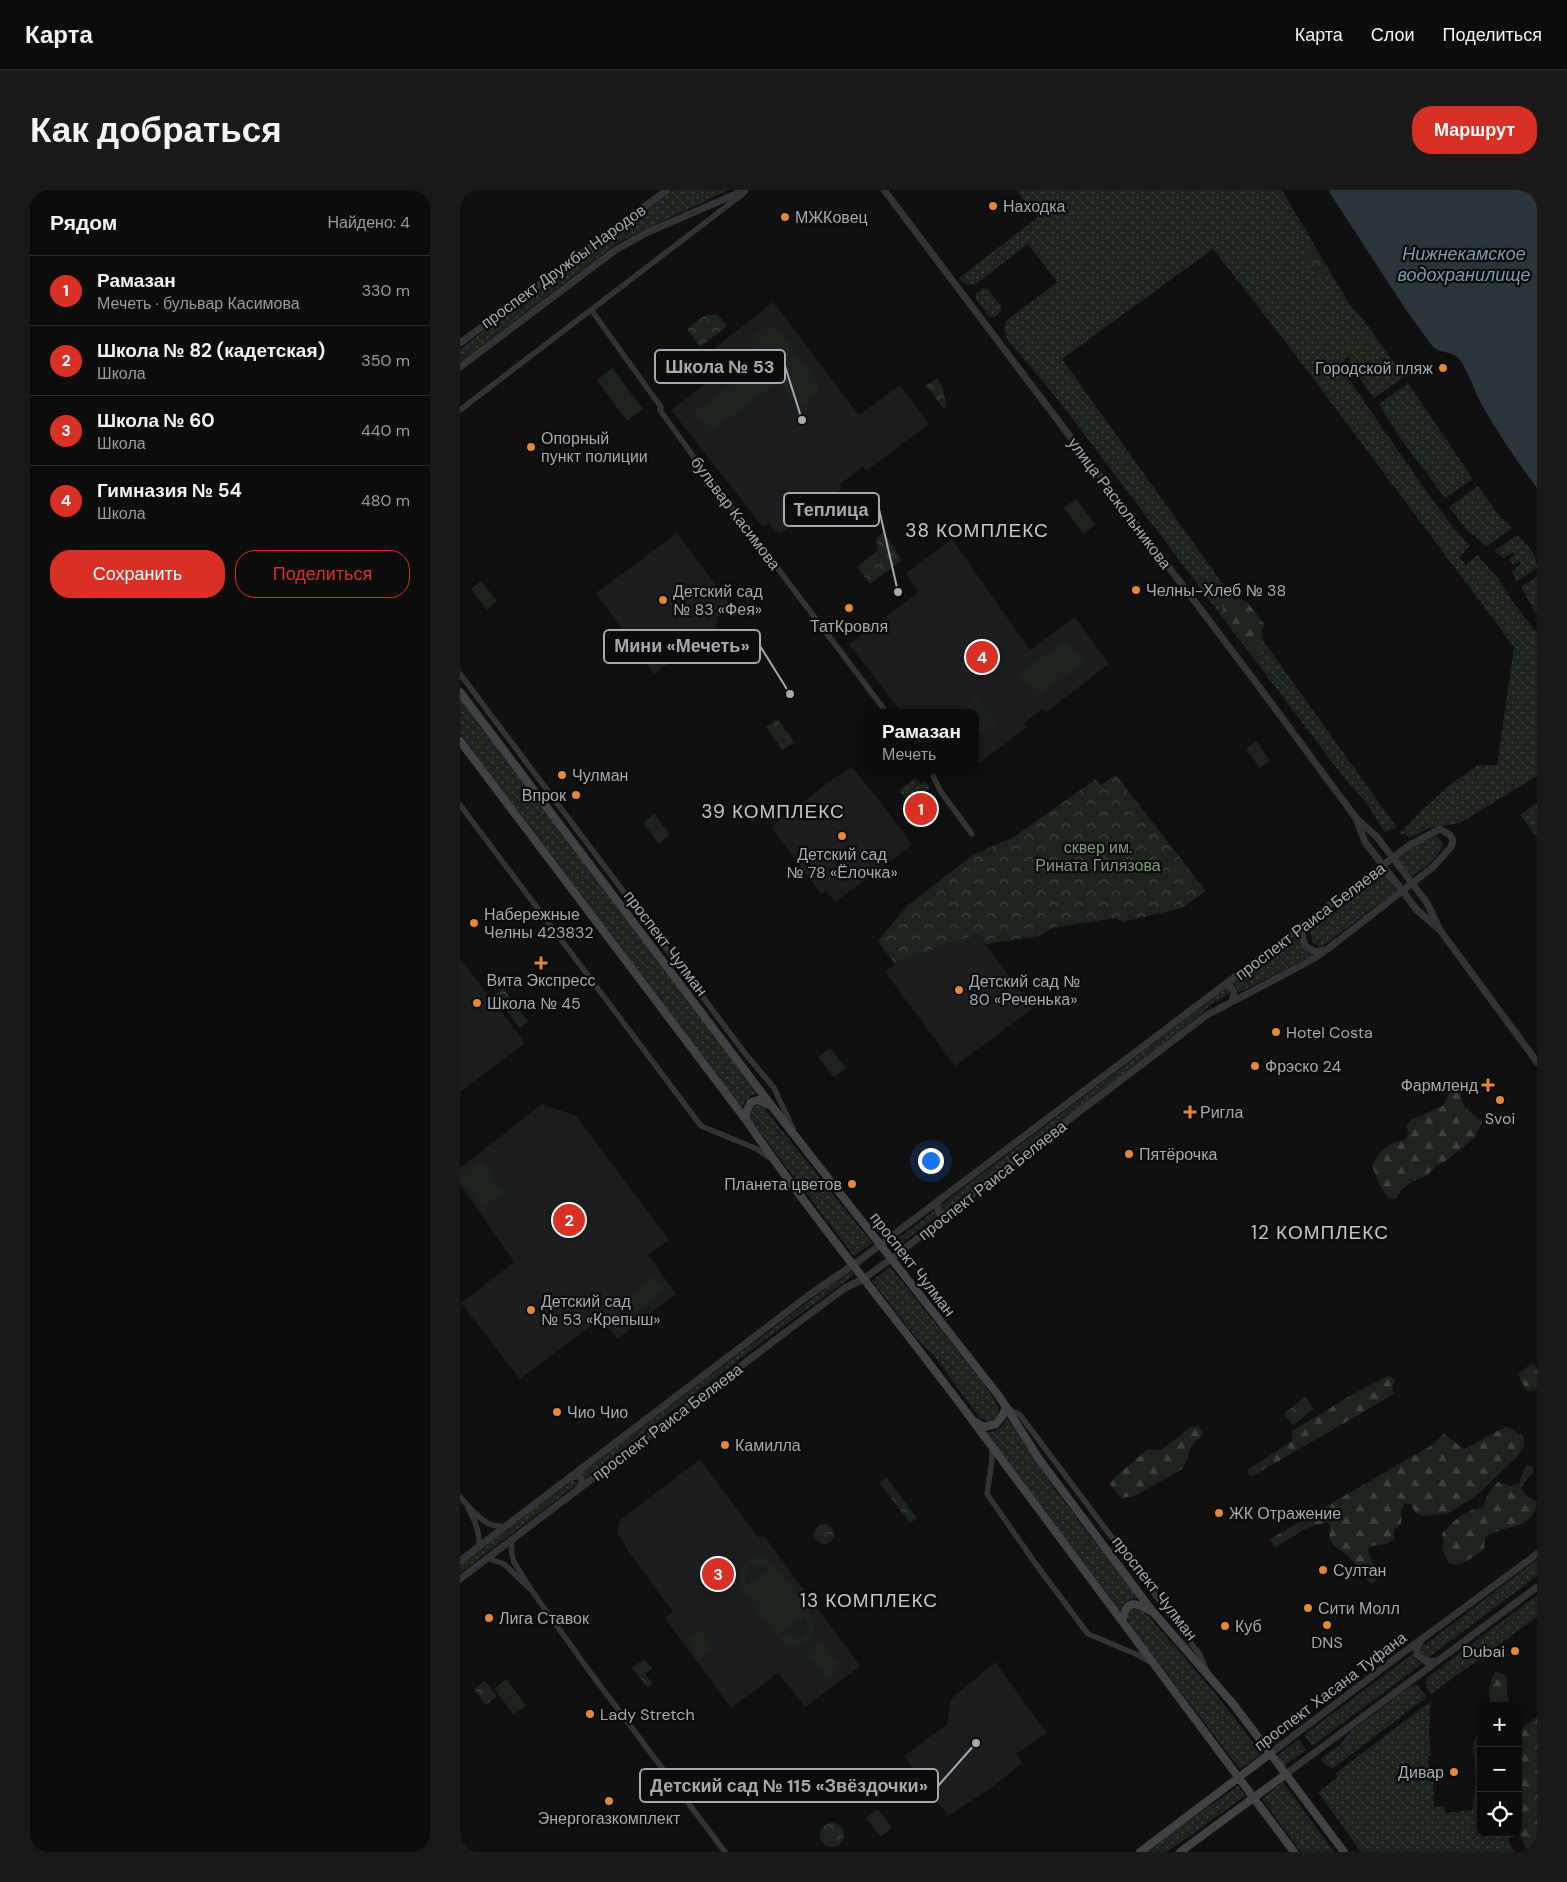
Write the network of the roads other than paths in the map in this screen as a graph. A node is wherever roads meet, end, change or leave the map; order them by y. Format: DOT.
graph roads {
  1 [pos="667,190"];
  2 [pos="746,190"];
  3 [pos="884,190"];
  4 [pos="592,311"];
  5 [pos="460,343"];
  6 [pos="460,367"];
  7 [pos="460,410"];
  8 [pos="460,674"];
  9 [pos="460,692"];
  10 [pos="884,709"];
  11 [pos="460,741"];
  12 [pos="932,774"];
  13 [pos="460,806"];
  14 [pos="1356,818"];
  15 [pos="972,834"];
  16 [pos="1393,858"];
  17 [pos="1384,865"];
  18 [pos="1412,884"];
  19 [pos="1403,891"];
  20 [pos="1310,921"];
  21 [pos="1440,930"];
  22 [pos="1329,948"];
  23 [pos="1224,985"];
  24 [pos="1232,1001"];
  25 [pos="1537,1062"];
  26 [pos="774,1109"];
  27 [pos="746,1120"];
  28 [pos="796,1136"];
  29 [pos="775,1162"];
  30 [pos="939,1199"];
  31 [pos="948,1215"];
  32 [pos="880,1245"];
  33 [pos="891,1259"];
  34 [pos="852,1264"];
  35 [pos="863,1279"];
  36 [pos="1006,1406"];
  37 [pos="972,1420"];
  38 [pos="992,1449"];
  39 [pos="570,1477"];
  40 [pos="578,1490"];
  41 [pos="460,1497"];
  42 [pos="467,1506"];
  43 [pos="505,1526"];
  44 [pos="511,1540"];
  45 [pos="479,1546"];
  46 [pos="1537,1554"];
  47 [pos="487,1558"];
  48 [pos="460,1561"];
  49 [pos="460,1579"];
  50 [pos="1537,1587"];
  51 [pos="532,1591"];
  52 [pos="1153,1612"];
  53 [pos="1123,1621"];
  54 [pos="1426,1636"];
  55 [pos="1439,1660"];
  56 [pos="1152,1662"];
  57 [pos="1209,1675"];
  58 [pos="1271,1753"];
  59 [pos="1286,1774"];
  60 [pos="1239,1778"];
  61 [pos="1254,1798"];
  62 [pos="726,1852"];
  63 [pos="1140,1852"];
  64 [pos="1180,1852"];
  65 [pos="1294,1852"];
  66 [pos="1344,1852"];
  1 -- 5 [label="street, проспект Дружбы Народов"];
  2 -- 4 [label="street"];
  2 -- 6 [label="street, проспект Дружбы Народов"];
  3 -- 14 [label="street, улица Раскольникова"];
  4 -- 7 [label="street"];
  4 -- 10 [label="street, бульвар Касимова"];
  8 -- 28 [label="street"];
  9 -- 26 [label="main road, проспект Чулман"];
  11 -- 27 [label="main road"];
  12 -- 15 [label="street"];
  13 -- 29 [label="street"];
  14 -- 16 [label="street, улица Раскольникова"];
  14 -- 17 [label="street, улица Раскольникова"];
  16 -- 17 [label="street, проспект Раиса Беляева"];
  16 -- 18 [label="street, улица Раскольникова"];
  16 -- 18 [label="street, проспект Раиса Беляева"];
  17 -- 19 [label="street, улица Раскольникова"];
  17 -- 20 [label="street, проспект Раиса Беляева"];
  18 -- 19 [label="street, проспект Раиса Беляева"];
  18 -- 21 [label="street, улица Раскольникова"];
  19 -- 21 [label="street, улица Раскольникова"];
  19 -- 22 [label="street, проспект Раиса Беляева"];
  20 -- 22 [label="street"];
  20 -- 23 [label="street, проспект Раиса Беляева"];
  21 -- 25 [label="street, улица Раскольникова"];
  22 -- 24 [label="street, проспект Раиса Беляева"];
  23 -- 24 [label="street"];
  23 -- 30 [label="street, проспект Раиса Беляева"];
  24 -- 31 [label="street, проспект Раиса Беляева"];
  26 -- 27 [label="main road"];
  26 -- 28 [label="main road, проспект Чулман"];
  27 -- 29 [label="main road"];
  28 -- 32 [label="main road, проспект Чулман"];
  29 -- 34 [label="main road"];
  30 -- 31 [label="street"];
  30 -- 32 [label="street, проспект Раиса Беляева"];
  31 -- 33 [label="street, проспект Раиса Беляева"];
  32 -- 33 [label="main road, проспект Чулман"];
  32 -- 34 [label="street, проспект Раиса Беляева"];
  33 -- 35 [label="street, проспект Раиса Беляева"];
  33 -- 36 [label="main road, проспект Чулман"];
  34 -- 35 [label="main road"];
  34 -- 39 [label="street, проспект Раиса Беляева"];
  35 -- 37 [label="main road"];
  35 -- 40 [label="street, проспект Раиса Беляева"];
  36 -- 37 [label="main road"];
  36 -- 52 [label="main road, проспект Чулман"];
  36 -- 57 [label="street"];
  37 -- 38 [label="main road"];
  38 -- 53 [label="main road"];
  38 -- 56 [label="street"];
  39 -- 40 [label="street"];
  39 -- 43 [label="street, проспект Раиса Беляева"];
  40 -- 44 [label="street, проспект Раиса Беляева"];
  41 -- 42 [label="street"];
  42 -- 43 [label="street"];
  42 -- 45 [label="street"];
  43 -- 45 [label="street, проспект Раиса Беляева"];
  44 -- 47 [label="street, проспект Раиса Беляева"];
  44 -- 51 [label="street"];
  45 -- 48 [label="street, проспект Раиса Беляева"];
  46 -- 54 [label="street, проспект Хасана Туфана"];
  47 -- 49 [label="street, проспект Раиса Беляева"];
  47 -- 51 [label="street"];
  50 -- 55 [label="street"];
  51 -- 62 [label="street"];
  52 -- 53 [label="main road"];
  52 -- 57 [label="main road, проспект Чулман"];
  53 -- 56 [label="main road"];
  54 -- 55 [label="street"];
  54 -- 58 [label="street, проспект Хасана Туфана"];
  55 -- 59 [label="street"];
  56 -- 60 [label="main road"];
  57 -- 58 [label="main road, проспект Чулман"];
  58 -- 59 [label="main road, проспект Чулман"];
  58 -- 60 [label="main road, проспект Хасана Туфана"];
  59 -- 61 [label="main road"];
  59 -- 66 [label="main road, проспект Чулман"];
  60 -- 61 [label="main road"];
  60 -- 63 [label="main road, проспект Хасана Туфана"];
  61 -- 64 [label="main road"];
  61 -- 65 [label="main road"];
}
